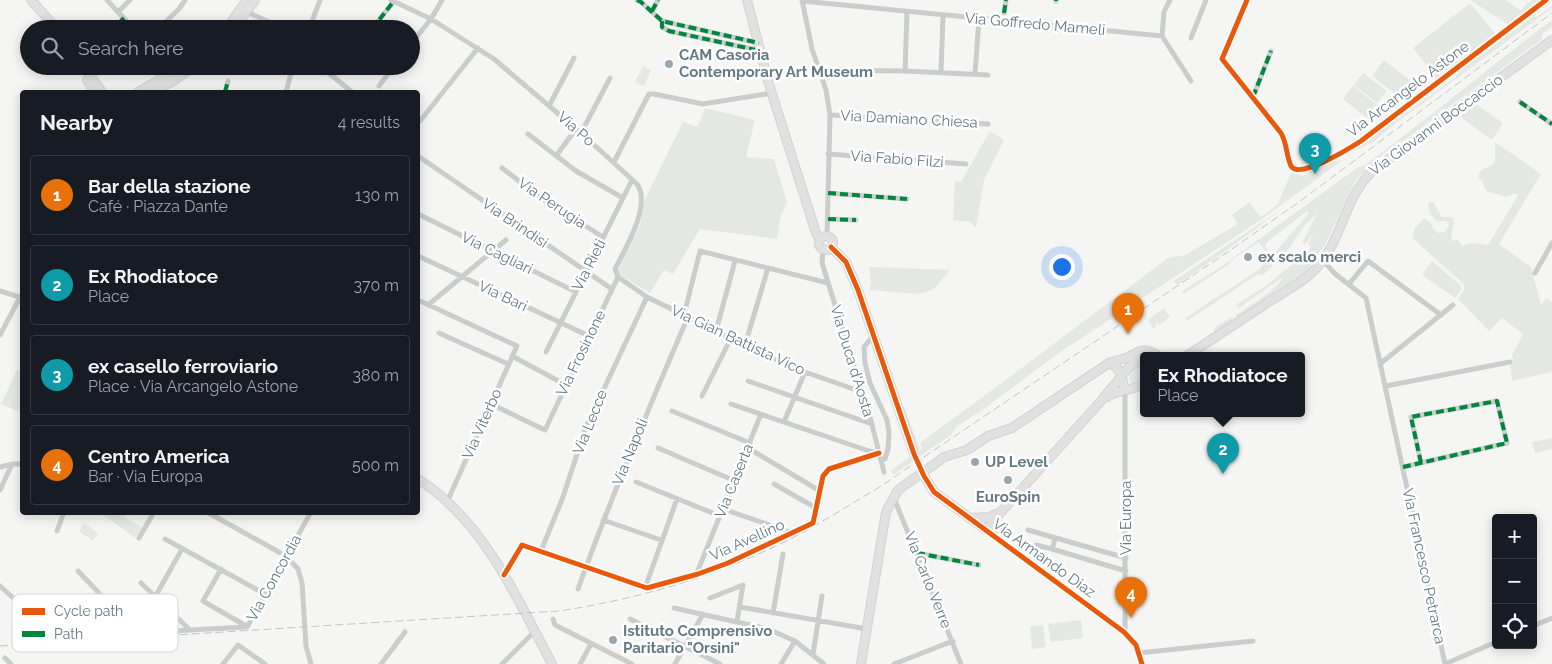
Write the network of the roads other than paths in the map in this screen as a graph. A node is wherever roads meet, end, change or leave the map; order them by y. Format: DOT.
graph roads {
  1 [pos="31,0"];
  2 [pos="107,0"];
  3 [pos="130,0"];
  4 [pos="185,0"];
  5 [pos="246,0"];
  6 [pos="255,0"];
  7 [pos="320,0"];
  8 [pos="442,0"];
  9 [pos="637,0"];
  10 [pos="658,0"];
  11 [pos="747,0"];
  12 [pos="1006,0"];
  13 [pos="1170,0"];
  14 [pos="1206,0"];
  15 [pos="1247,0"];
  16 [pos="1547,0"];
  17 [pos="393,1"];
  18 [pos="802,1"];
  19 [pos="652,11"];
  20 [pos="118,12"];
  21 [pos="247,12"];
  22 [pos="907,12"];
  23 [pos="1004,12"];
  24 [pos="943,16"];
  25 [pos="124,18"];
  26 [pos="430,19"];
  27 [pos="979,19"];
  28 [pos="49,20"];
  29 [pos="167,20"];
  30 [pos="232,20"];
  31 [pos="241,20"];
  32 [pos="265,20"];
  33 [pos="312,20"];
  34 [pos="379,20"];
  35 [pos="420,32"];
  36 [pos="1162,36"];
  37 [pos="1191,38"];
  38 [pos="1550,43"];
  39 [pos="760,47"];
  40 [pos="478,48"];
  41 [pos="1271,51"];
  42 [pos="574,58"];
  43 [pos="819,70"];
  44 [pos="905,71"];
  45 [pos="941,72"];
  46 [pos="975,74"];
  47 [pos="87,75"];
  48 [pos="90,75"];
  49 [pos="167,75"];
  50 [pos="182,75"];
  51 [pos="291,75"];
  52 [pos="331,75"];
  53 [pos="387,75"];
  54 [pos="988,75"];
  55 [pos="610,78"];
  56 [pos="228,81"];
  57 [pos="1191,82"];
  58 [pos="379,86"];
  59 [pos="93,90"];
  60 [pos="101,90"];
  61 [pos="141,90"];
  62 [pos="156,90"];
  63 [pos="226,90"];
  64 [pos="287,90"];
  65 [pos="350,90"];
  66 [pos="772,93"];
  67 [pos="1253,97"];
  68 [pos="1520,102"];
  69 [pos="549,106"];
  70 [pos="830,115"];
  71 [pos="420,121"];
  72 [pos="988,124"];
  73 [pos="1552,124"];
  74 [pos="579,131"];
  75 [pos="528,134"];
  76 [pos="828,154"];
  77 [pos="556,156"];
  78 [pos="420,157"];
  79 [pos="614,162"];
  80 [pos="966,164"];
  81 [pos="502,168"];
  82 [pos="632,180"];
  83 [pos="828,193"];
  84 [pos="623,198"];
  85 [pos="907,199"];
  86 [pos="420,215"];
  87 [pos="828,219"];
  88 [pos="856,220"];
  89 [pos="603,237"];
  90 [pos="824,238"];
  91 [pos="506,240"];
  92 [pos="1552,243"];
  93 [pos="827,248"];
  94 [pos="493,251"];
  95 [pos="420,257"];
  96 [pos="1323,260"];
  97 [pos="735,261"];
  98 [pos="768,268"];
  99 [pos="586,272"];
  100 [pos="1535,273"];
  101 [pos="462,277"];
  102 [pos="618,277"];
  103 [pos="828,283"];
  104 [pos="1349,284"];
  105 [pos="612,289"];
  106 [pos="0,291"];
  107 [pos="576,292"];
  108 [pos="20,297"];
  109 [pos="647,297"];
  110 [pos="20,299"];
  111 [pos="420,301"];
  112 [pos="428,305"];
  113 [pos="1453,305"];
  114 [pos="1441,315"];
  115 [pos="686,316"];
  116 [pos="560,323"];
  117 [pos="716,331"];
  118 [pos="439,333"];
  119 [pos="0,335"];
  120 [pos="589,336"];
  121 [pos="873,336"];
  122 [pos="731,338"];
  123 [pos="745,345"];
  124 [pos="546,352"];
  125 [pos="1146,352"];
  126 [pos="1193,352"];
  127 [pos="512,356"];
  128 [pos="1140,359"];
  129 [pos="1510,362"];
  130 [pos="1109,363"];
  131 [pos="1381,363"];
  132 [pos="508,364"];
  133 [pos="805,372"];
  134 [pos="1121,376"];
  135 [pos="748,382"];
  136 [pos="566,384"];
  137 [pos="1140,386"];
  138 [pos="1386,386"];
  139 [pos="1128,390"];
  140 [pos="862,392"];
  141 [pos="702,396"];
  142 [pos="794,398"];
  143 [pos="1101,401"];
  144 [pos="491,404"];
  145 [pos="731,404"];
  146 [pos="672,411"];
  147 [pos="761,414"];
  148 [pos="784,422"];
  149 [pos="872,424"];
  150 [pos="749,445"];
  151 [pos="658,448"];
  152 [pos="879,453"];
  153 [pos="914,454"];
  154 [pos="882,460"];
  155 [pos="20,463"];
  156 [pos="1421,463"];
  157 [pos="12,464"];
  158 [pos="0,467"];
  159 [pos="1403,467"];
  160 [pos="884,472"];
  161 [pos="924,476"];
  162 [pos="420,480"];
  163 [pos="734,481"];
  164 [pos="636,482"];
  165 [pos="774,484"];
  166 [pos="0,490"];
  167 [pos="820,491"];
  168 [pos="893,496"];
  169 [pos="677,499"];
  170 [pos="447,502"];
  171 [pos="816,508"];
  172 [pos="723,509"];
  173 [pos="63,515"];
  174 [pos="152,515"];
  175 [pos="212,515"];
  176 [pos="309,515"];
  177 [pos="999,515"];
  178 [pos="720,516"];
  179 [pos="969,518"];
  180 [pos="603,520"];
  181 [pos="986,530"];
  182 [pos="1028,530"];
  183 [pos="57,531"];
  184 [pos="793,533"];
  185 [pos="995,537"];
  186 [pos="140,538"];
  187 [pos="1055,539"];
  188 [pos="165,540"];
  189 [pos="661,540"];
  190 [pos="1036,545"];
  191 [pos="182,549"];
  192 [pos="1052,549"];
  193 [pos="542,551"];
  194 [pos="918,553"];
  195 [pos="783,554"];
  196 [pos="286,556"];
  197 [pos="1126,558"];
  198 [pos="979,565"];
  199 [pos="586,566"];
  200 [pos="221,569"];
  201 [pos="78,571"];
  202 [pos="1126,571"];
  203 [pos="504,575"];
  204 [pos="696,575"];
  205 [pos="141,583"];
  206 [pos="0,586"];
  207 [pos="645,588"];
  208 [pos="578,589"];
  209 [pos="100,594"];
  210 [pos="153,594"];
  211 [pos="156,594"];
  212 [pos="265,594"];
  213 [pos="822,596"];
  214 [pos="12,597"];
  215 [pos="710,598"];
  216 [pos="740,607"];
  217 [pos="674,608"];
  218 [pos="773,613"];
  219 [pos="703,614"];
  220 [pos="1552,618"];
  221 [pos="178,619"];
  222 [pos="553,619"];
  223 [pos="630,619"];
  224 [pos="737,621"];
  225 [pos="818,621"];
  226 [pos="1537,624"];
  227 [pos="247,627"];
  228 [pos="867,629"];
  229 [pos="189,630"];
  230 [pos="178,631"];
  231 [pos="535,631"];
  232 [pos="405,632"];
  233 [pos="1125,633"];
  234 [pos="953,640"];
  235 [pos="795,641"];
  236 [pos="1253,641"];
  237 [pos="591,644"];
  238 [pos="1492,644"];
  239 [pos="684,647"];
  240 [pos="1140,653"];
  241 [pos="813,654"];
  242 [pos="4,658"];
  243 [pos="1458,658"];
  244 [pos="623,662"];
  245 [pos="11,664"];
  246 [pos="223,664"];
  247 [pos="265,664"];
  248 [pos="311,664"];
  249 [pos="381,664"];
  250 [pos="502,664"];
  251 [pos="551,664"];
  252 [pos="580,664"];
  253 [pos="632,664"];
  254 [pos="675,664"];
  255 [pos="720,664"];
  256 [pos="781,664"];
  257 [pos="824,664"];
  258 [pos="861,664"];
  259 [pos="894,664"];
  260 [pos="961,664"];
  261 [pos="1142,664"];
  262 [pos="1445,664"];
  263 [pos="1461,664"];
  1 -- 28 [label="street"];
  2 -- 20 [label="street"];
  3 -- 20 [label="street"];
  4 -- 29 [label="street"];
  5 -- 30 [label="street"];
  6 -- 21 [label="street"];
  7 -- 33 [label="street"];
  8 -- 26 [label="street"];
  9 -- 19 [label="street"];
  10 -- 19 [label="street"];
  11 -- 39 [label="street, Via Duca d'Aosta"];
  12 -- 23 [label="street"];
  13 -- 36 [label="street"];
  14 -- 37 [label="street"];
  15 -- 67 [label="street"];
  16 -- 67 [label="street, Via Arcangelo Astone"];
  17 -- 26 [label="street, Via Po"];
  17 -- 34 [label="street, Via Po"];
  18 -- 22 [label="street, Via Goffredo Mameli"];
  18 -- 43 [label="street"];
  19 -- 39 [label="street"];
  20 -- 25 [label="street"];
  21 -- 31 [label="street"];
  21 -- 32 [label="street"];
  22 -- 24 [label="street, Via Goffredo Mameli"];
  22 -- 44 [label="street"];
  24 -- 27 [label="street, Via Goffredo Mameli"];
  24 -- 45 [label="street"];
  26 -- 35 [label="street"];
  26 -- 40 [label="street, Via Po"];
  27 -- 36 [label="street, Via Goffredo Mameli"];
  27 -- 46 [label="street"];
  36 -- 57 [label="street"];
  38 -- 96 [label="street, Via Giovanni Boccaccio"];
  39 -- 66 [label="street, Via Duca d'Aosta"];
  40 -- 69 [label="street, Via Po"];
  40 -- 71 [label="street"];
  41 -- 67 [label="street"];
  42 -- 69 [label="street"];
  43 -- 44 [label="street"];
  43 -- 70 [label="street"];
  44 -- 45 [label="street"];
  45 -- 46 [label="street"];
  46 -- 54 [label="street"];
  47 -- 59 [label="street"];
  48 -- 60 [label="street"];
  49 -- 61 [label="street"];
  50 -- 62 [label="street"];
  51 -- 64 [label="street"];
  52 -- 65 [label="street"];
  53 -- 58 [label="street"];
  55 -- 74 [label="street"];
  56 -- 63 [label="street"];
  66 -- 79 [label="street"];
  66 -- 90 [label="street, Via Duca d'Aosta"];
  68 -- 73 [label="street"];
  69 -- 74 [label="street, Via Po"];
  70 -- 72 [label="street, Via Damiano Chiesa"];
  70 -- 76 [label="street"];
  74 -- 77 [label="street"];
  74 -- 79 [label="street, Via Po"];
  75 -- 77 [label="street"];
  76 -- 80 [label="street, Via Fabio Filzi"];
  76 -- 83 [label="street"];
  77 -- 84 [label="street"];
  78 -- 99 [label="street, Via Brindisi"];
  79 -- 82 [label="street, Via Po"];
  81 -- 89 [label="street, Via Perugia"];
  82 -- 84 [label="street, Via Rieti"];
  82 -- 102 [label="street, Via Po"];
  83 -- 85 [label="street"];
  83 -- 87 [label="street"];
  84 -- 89 [label="street, Via Rieti"];
  86 -- 94 [label="street, Via Cagliari"];
  87 -- 88 [label="street"];
  87 -- 90 [label="street"];
  89 -- 99 [label="street, Via Rieti"];
  90 -- 93 [label="street, Via Duca d'Aosta"];
  90 -- 93 [label="street, Via Duca d'Aosta"];
  91 -- 94 [label="street"];
  92 -- 100 [label="street"];
  93 -- 103 [label="street, Via Duca d'Aosta"];
  93 -- 121 [label="street"];
  94 -- 101 [label="street"];
  94 -- 107 [label="street, Via Cagliari"];
  95 -- 101 [label="street, Via Bari"];
  96 -- 104 [label="street, Via Francesco Petrarca"];
  96 -- 126 [label="street, Via Giovanni Boccaccio"];
  97 -- 98 [label="street"];
  97 -- 115 [label="street, Via Napoli"];
  97 -- 117 [label="street"];
  98 -- 103 [label="street"];
  98 -- 123 [label="street"];
  99 -- 105 [label="street, Via Brindisi"];
  99 -- 107 [label="street, Via Rieti"];
  101 -- 112 [label="street"];
  101 -- 116 [label="street, Via Bari"];
  102 -- 105 [label="street, Via Frosinone"];
  102 -- 109 [label="street, Via Gian Battista Vico"];
  103 -- 140 [label="street, Via Duca d'Aosta"];
  104 -- 114 [label="street"];
  104 -- 131 [label="street, Via Francesco Petrarca"];
  105 -- 120 [label="street, Via Frosinone"];
  106 -- 108 [label="street"];
  107 -- 116 [label="street, Via Rieti"];
  109 -- 115 [label="street, Via Gian Battista Vico"];
  109 -- 193 [label="street, Via Lecce"];
  110 -- 119 [label="street"];
  111 -- 112 [label="street"];
  112 -- 127 [label="street, Via Viterbo"];
  113 -- 114 [label="street"];
  114 -- 131 [label="street"];
  115 -- 117 [label="street, Via Gian Battista Vico"];
  115 -- 180 [label="street, Via Napoli"];
  116 -- 120 [label="street, Via Bari"];
  116 -- 124 [label="street, Via Rieti"];
  117 -- 122 [label="street, Via Gian Battista Vico"];
  118 -- 132 [label="street"];
  120 -- 136 [label="street, Via Frosinone"];
  121 -- 153 [label="street"];
  121 -- 154 [label="street"];
  122 -- 123 [label="street, Via Gian Battista Vico"];
  122 -- 141 [label="street"];
  123 -- 133 [label="street, Via Gian Battista Vico"];
  125 -- 130 [label="street"];
  127 -- 132 [label="street, Via Viterbo"];
  127 -- 136 [label="street"];
  128 -- 134 [label="street"];
  129 -- 138 [label="street"];
  130 -- 134 [label="street"];
  130 -- 168 [label="street, bridge"];
  131 -- 138 [label="street, Via Francesco Petrarca"];
  132 -- 144 [label="street, Via Viterbo"];
  133 -- 140 [label="street, Via Gian Battista Vico"];
  133 -- 142 [label="street"];
  134 -- 139 [label="street"];
  134 -- 143 [label="street"];
  135 -- 142 [label="street"];
  136 -- 144 [label="street, Via Frosinone"];
  137 -- 139 [label="street"];
  138 -- 159 [label="street, Via Francesco Petrarca"];
  139 -- 143 [label="street"];
  139 -- 197 [label="street, Via Europa"];
  140 -- 149 [label="street, Via Duca d'Aosta"];
  142 -- 148 [label="street"];
  142 -- 149 [label="street"];
  143 -- 177 [label="street"];
  144 -- 170 [label="street, Via Viterbo"];
  145 -- 147 [label="street"];
  146 -- 150 [label="street"];
  147 -- 148 [label="street"];
  147 -- 150 [label="street, Via Caserta"];
  148 -- 152 [label="street"];
  149 -- 152 [label="street, Via Duca d'Aosta"];
  150 -- 163 [label="street, Via Caserta"];
  150 -- 167 [label="street"];
  151 -- 163 [label="street"];
  152 -- 154 [label="street, Via Duca d'Aosta"];
  152 -- 167 [label="street, Via Avellino"];
  154 -- 160 [label="street, Via Duca d'Aosta"];
  155 -- 157 [label="street"];
  156 -- 156 [label="street, Via Francesco Petrarca"];
  156 -- 159 [label="street, Via Francesco Petrarca"];
  157 -- 158 [label="street"];
  157 -- 166 [label="street"];
  159 -- 262 [label="street, Via Francesco Petrarca"];
  161 -- 179 [label="street, Via Armando Diaz"];
  162 -- 170 [label="street"];
  163 -- 172 [label="street, Via Caserta"];
  164 -- 169 [label="street"];
  165 -- 171 [label="street"];
  167 -- 171 [label="street, Via Avellino"];
  168 -- 194 [label="street, Via Carlo Verre"];
  168 -- 228 [label="street"];
  169 -- 178 [label="street"];
  169 -- 189 [label="street"];
  170 -- 203 [label="street"];
  171 -- 184 [label="street, Via Avellino"];
  172 -- 178 [label="street, Via Caserta"];
  172 -- 184 [label="street"];
  173 -- 183 [label="street"];
  174 -- 186 [label="street"];
  175 -- 196 [label="street"];
  176 -- 196 [label="street, Via Concordia"];
  177 -- 179 [label="street"];
  177 -- 181 [label="street"];
  177 -- 185 [label="street"];
  178 -- 204 [label="street, Via Caserta"];
  179 -- 181 [label="street, Via Armando Diaz"];
  180 -- 189 [label="street"];
  180 -- 199 [label="street, Via Napoli"];
  181 -- 185 [label="street, Via Armando Diaz"];
  182 -- 187 [label="street"];
  184 -- 204 [label="street, Via Avellino"];
  185 -- 233 [label="street, Via Armando Diaz"];
  187 -- 192 [label="street"];
  187 -- 197 [label="street"];
  188 -- 191 [label="street"];
  189 -- 207 [label="street"];
  190 -- 192 [label="street"];
  191 -- 200 [label="street"];
  191 -- 211 [label="street"];
  192 -- 202 [label="street"];
  193 -- 199 [label="street"];
  193 -- 203 [label="street"];
  194 -- 198 [label="street"];
  194 -- 234 [label="street, Via Carlo Verre"];
  195 -- 218 [label="street"];
  196 -- 212 [label="street, Via Concordia"];
  196 -- 248 [label="street"];
  197 -- 202 [label="street, Via Europa"];
  199 -- 207 [label="street"];
  199 -- 208 [label="street, Via Napoli"];
  200 -- 212 [label="street"];
  200 -- 227 [label="street"];
  201 -- 209 [label="street, Via Concordia"];
  202 -- 233 [label="street, Via Europa"];
  203 -- 231 [label="street"];
  204 -- 207 [label="street, Via Avellino"];
  205 -- 210 [label="street"];
  206 -- 214 [label="street"];
  212 -- 227 [label="street, Via Concordia"];
  213 -- 225 [label="street"];
  215 -- 216 [label="street"];
  216 -- 218 [label="street"];
  216 -- 224 [label="street"];
  217 -- 219 [label="street"];
  218 -- 225 [label="street"];
  219 -- 224 [label="street"];
  219 -- 239 [label="street"];
  220 -- 226 [label="street"];
  221 -- 229 [label="street"];
  222 -- 237 [label="street"];
  223 -- 239 [label="street"];
  224 -- 235 [label="street"];
  225 -- 228 [label="street"];
  225 -- 241 [label="street"];
  227 -- 229 [label="street, Via Concordia"];
  228 -- 258 [label="street"];
  229 -- 230 [label="street, Via Concordia"];
  231 -- 250 [label="street"];
  231 -- 251 [label="street"];
  232 -- 249 [label="street"];
  233 -- 240 [label="street, Via Armando Diaz"];
  234 -- 259 [label="street"];
  234 -- 260 [label="street, Via Carlo Verre"];
  235 -- 241 [label="street"];
  235 -- 256 [label="street"];
  236 -- 240 [label="street"];
  237 -- 244 [label="street"];
  237 -- 252 [label="street"];
  238 -- 243 [label="street"];
  239 -- 254 [label="street"];
  239 -- 255 [label="street"];
  240 -- 261 [label="street, Via Armando Diaz"];
  241 -- 257 [label="street"];
  242 -- 245 [label="street"];
  243 -- 262 [label="street"];
  243 -- 263 [label="street"];
  244 -- 253 [label="street"];
  246 -- 247 [label="street"];
}
